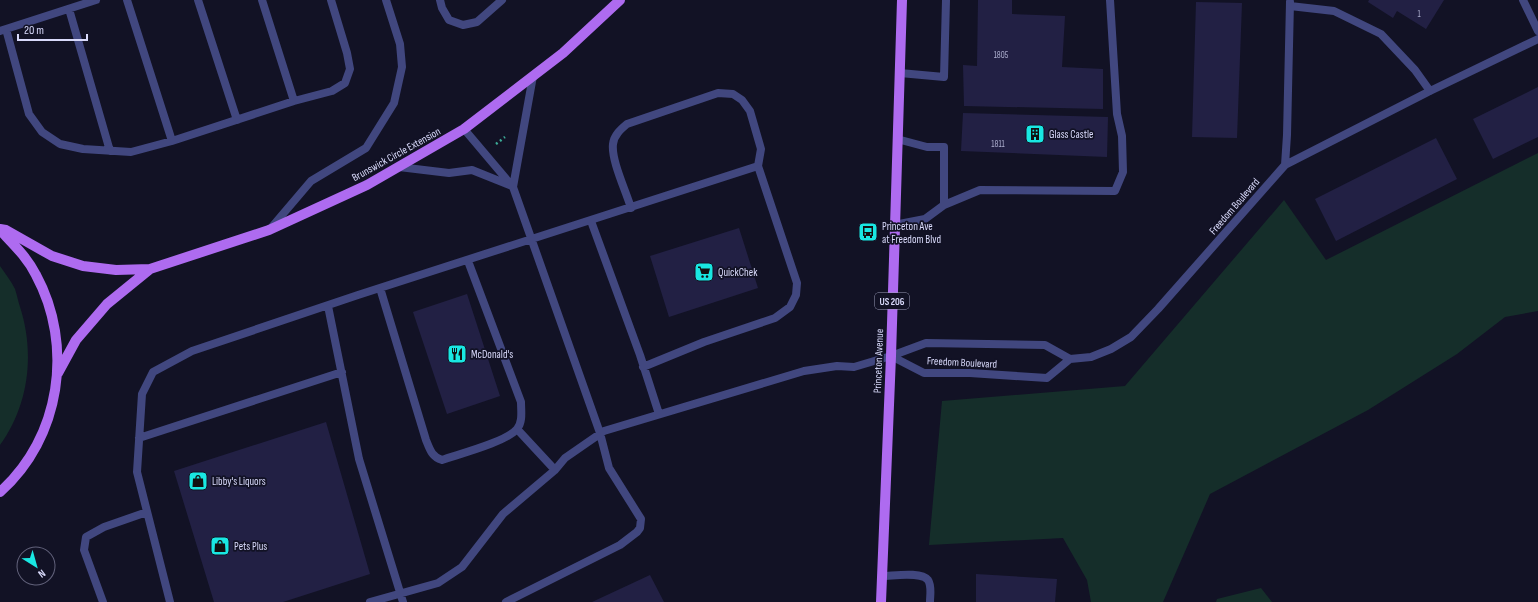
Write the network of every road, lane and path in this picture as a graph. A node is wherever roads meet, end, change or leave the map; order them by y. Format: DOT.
graph roads {
  1 [pos="96,0"];
  2 [pos="127,0"];
  3 [pos="198,0"];
  4 [pos="262,0"];
  5 [pos="331,0"];
  6 [pos="386,0"];
  7 [pos="440,0"];
  8 [pos="502,0"];
  9 [pos="620,0"];
  10 [pos="902,0"];
  11 [pos="946,0"];
  12 [pos="1110,0"];
  13 [pos="1523,0"];
  14 [pos="1290,3"];
  15 [pos="69,9"];
  16 [pos="3,30"];
  17 [pos="1538,31"];
  18 [pos="1538,39"];
  19 [pos="900,73"];
  20 [pos="533,76"];
  21 [pos="1430,91"];
  22 [pos="294,101"];
  23 [pos="237,120"];
  24 [pos="464,129"];
  25 [pos="509,134"];
  26 [pos="897,139"];
  27 [pos="172,141"];
  28 [pos="493,146"];
  29 [pos="110,151"];
  30 [pos="1285,165"];
  31 [pos="758,166"];
  32 [pos="399,167"];
  33 [pos="513,187"];
  34 [pos="944,205"];
  35 [pos="631,208"];
  36 [pos="591,221"];
  37 [pos="894,224"];
  38 [pos="0,229"];
  39 [pos="269,230"];
  40 [pos="533,240"];
  41 [pos="468,261"];
  42 [pos="150,269"];
  43 [pos="380,288"];
  44 [pos="328,306"];
  45 [pos="891,356"];
  46 [pos="1070,359"];
  47 [pos="644,367"];
  48 [pos="342,372"];
  49 [pos="58,374"];
  50 [pos="659,414"];
  51 [pos="517,429"];
  52 [pos="600,433"];
  53 [pos="139,438"];
  54 [pos="555,470"];
  55 [pos="0,492"];
  56 [pos="147,512"];
  57 [pos="882,576"];
  58 [pos="401,593"];
  59 [pos="103,602"];
  60 [pos="170,602"];
  61 [pos="370,602"];
  62 [pos="403,602"];
  63 [pos="506,602"];
  64 [pos="881,602"];
  65 [pos="930,602"];
  1 -- 15 [label="street"];
  2 -- 27 [label="street"];
  3 -- 23 [label="street"];
  4 -- 22 [label="street"];
  5 -- 22 [label="street"];
  6 -- 39 [label="street"];
  7 -- 8 [label="street"];
  9 -- 20 [label="main road, Brunswick Circle Extension"];
  10 -- 19 [label="main road, Princeton Avenue / US 206"];
  11 -- 19 [label="street"];
  12 -- 34 [label="street"];
  13 -- 17 [label="street"];
  14 -- 21 [label="street"];
  14 -- 30 [label="street"];
  15 -- 16 [label="street"];
  15 -- 29 [label="street"];
  16 -- 29 [label="street"];
  18 -- 21 [label="street, Freedom Boulevard"];
  19 -- 26 [label="main road, Princeton Avenue / US 206"];
  20 -- 24 [label="main road, Brunswick Circle Extension"];
  20 -- 33 [label="street"];
  21 -- 30 [label="street, Freedom Boulevard"];
  22 -- 23 [label="street"];
  23 -- 27 [label="street"];
  24 -- 32 [label="main road, Brunswick Circle Extension"];
  24 -- 33 [label="street"];
  25 -- 28 [label="path"];
  26 -- 34 [label="street"];
  26 -- 37 [label="main road, Princeton Avenue / US 206"];
  27 -- 29 [label="street"];
  30 -- 46 [label="street, Freedom Boulevard"];
  31 -- 35 [label="street"];
  31 -- 35 [label="street"];
  31 -- 47 [label="street"];
  32 -- 33 [label="street"];
  32 -- 39 [label="main road, Brunswick Circle Extension"];
  33 -- 40 [label="street"];
  34 -- 37 [label="street"];
  35 -- 36 [label="street"];
  36 -- 40 [label="street"];
  36 -- 47 [label="street"];
  37 -- 45 [label="main road, Princeton Avenue / US 206"];
  38 -- 42 [label="main road, Brunswick Circle Extension"];
  38 -- 49 [label="main road"];
  39 -- 42 [label="main road, Brunswick Circle Extension"];
  40 -- 41 [label="street"];
  40 -- 52 [label="street"];
  41 -- 43 [label="street"];
  41 -- 51 [label="street"];
  42 -- 49 [label="main road, Brunswick Circle Extension"];
  43 -- 44 [label="street"];
  43 -- 51 [label="street"];
  44 -- 48 [label="street"];
  44 -- 53 [label="street"];
  45 -- 46 [label="street, Freedom Boulevard"];
  45 -- 46 [label="street, Freedom Boulevard"];
  45 -- 50 [label="street"];
  45 -- 57 [label="main road, Princeton Avenue / US 206"];
  47 -- 50 [label="street"];
  48 -- 53 [label="street"];
  48 -- 58 [label="street"];
  49 -- 55 [label="main road"];
  50 -- 52 [label="street"];
  51 -- 54 [label="street"];
  52 -- 54 [label="street"];
  52 -- 63 [label="street"];
  53 -- 56 [label="street"];
  54 -- 58 [label="street"];
  56 -- 59 [label="street"];
  56 -- 60 [label="street"];
  57 -- 64 [label="main road, Princeton Avenue / US 206"];
  57 -- 65 [label="street"];
  58 -- 61 [label="street"];
  58 -- 62 [label="street"];
}
